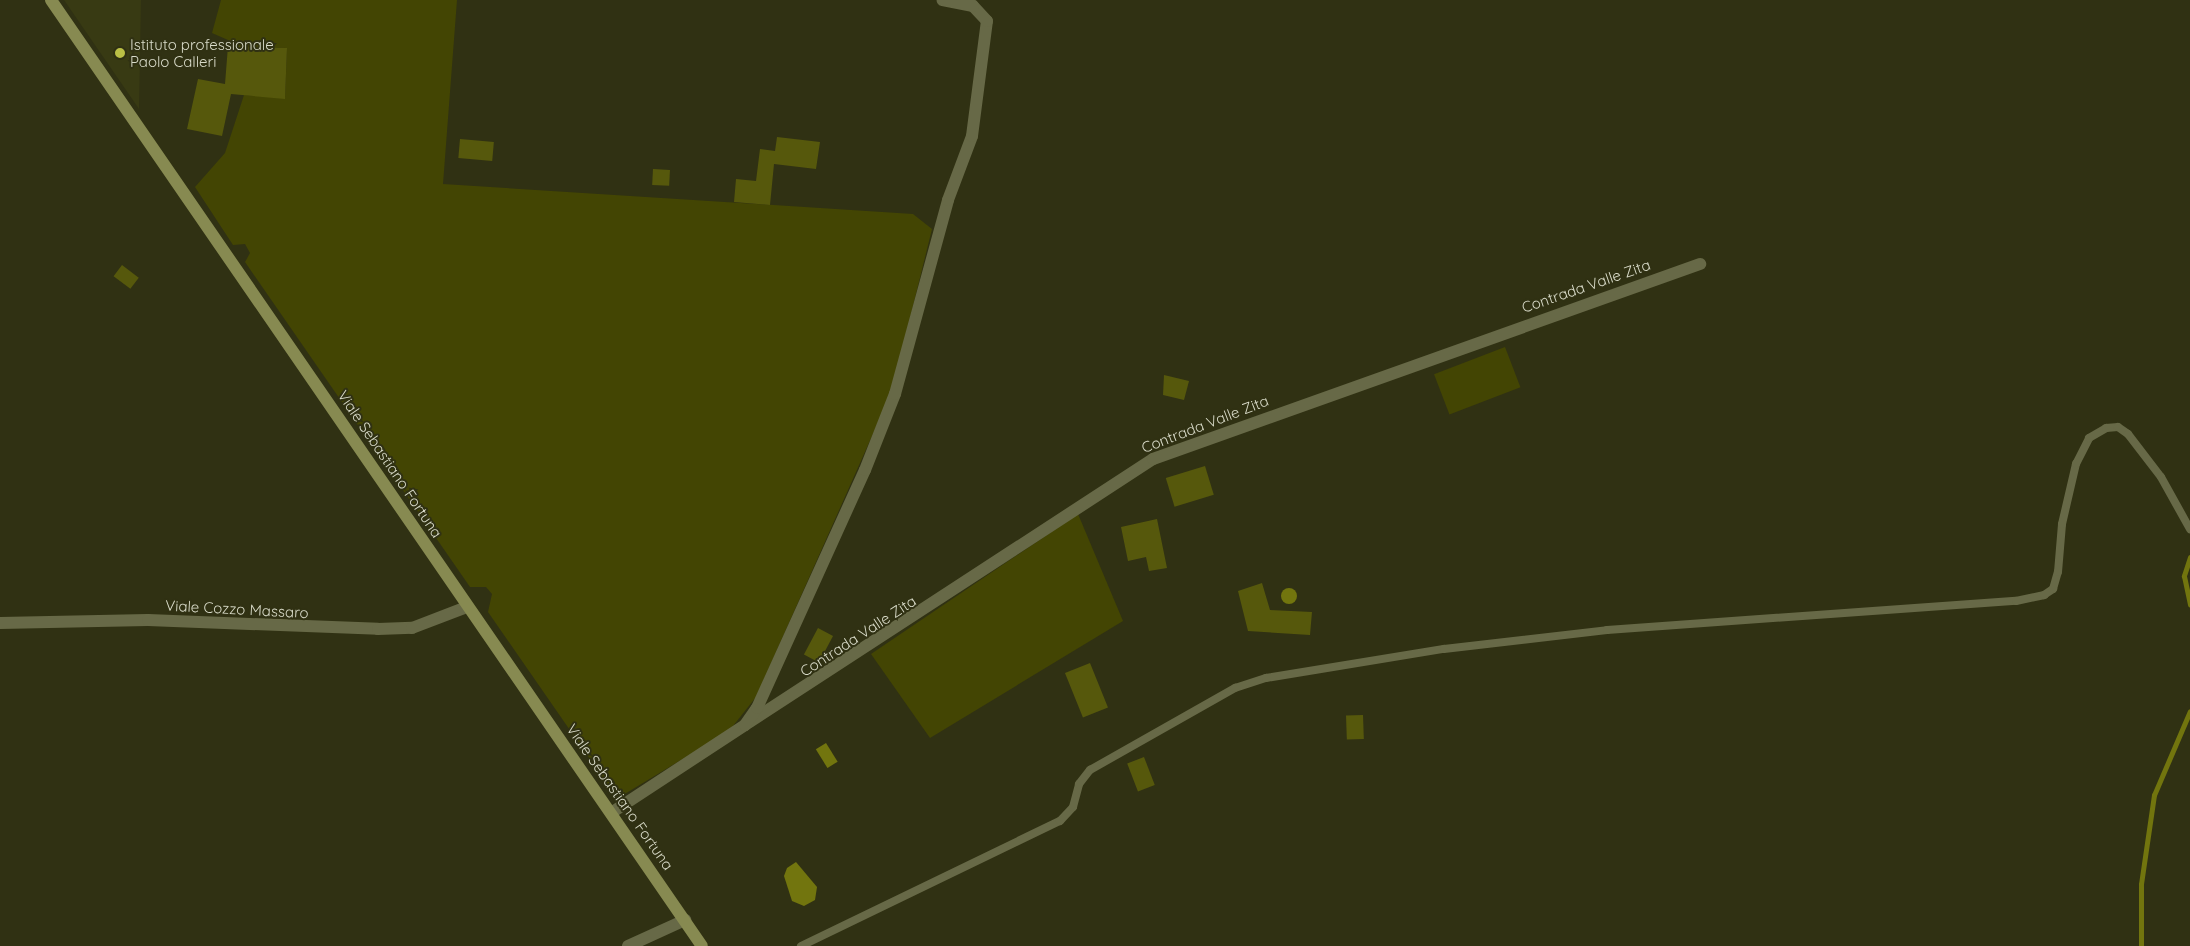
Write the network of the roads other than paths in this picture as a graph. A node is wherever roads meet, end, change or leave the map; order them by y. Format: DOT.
graph roads {
  1 [pos="51,0"];
  2 [pos="943,0"];
  3 [pos="1700,264"];
  4 [pos="2190,529"];
  5 [pos="468,607"];
  6 [pos="0,623"];
  7 [pos="744,725"];
  8 [pos="611,813"];
  9 [pos="684,920"];
  10 [pos="628,946"];
  11 [pos="702,946"];
  12 [pos="801,946"];
  1 -- 5 [label="street, Viale Sebastiano Fortuna"];
  2 -- 7 [label="street, Contrada Valle Zita"];
  3 -- 7 [label="street, Contrada Valle Zita"];
  4 -- 12 [label="lane"];
  5 -- 6 [label="street, Viale Cozzo Massaro"];
  5 -- 8 [label="street, Viale Sebastiano Fortuna"];
  7 -- 8 [label="street, Contrada Valle Zita"];
  8 -- 9 [label="street, Viale Sebastiano Fortuna"];
  9 -- 10 [label="street"];
  9 -- 11 [label="street, Viale Sebastiano Fortuna"];
}
